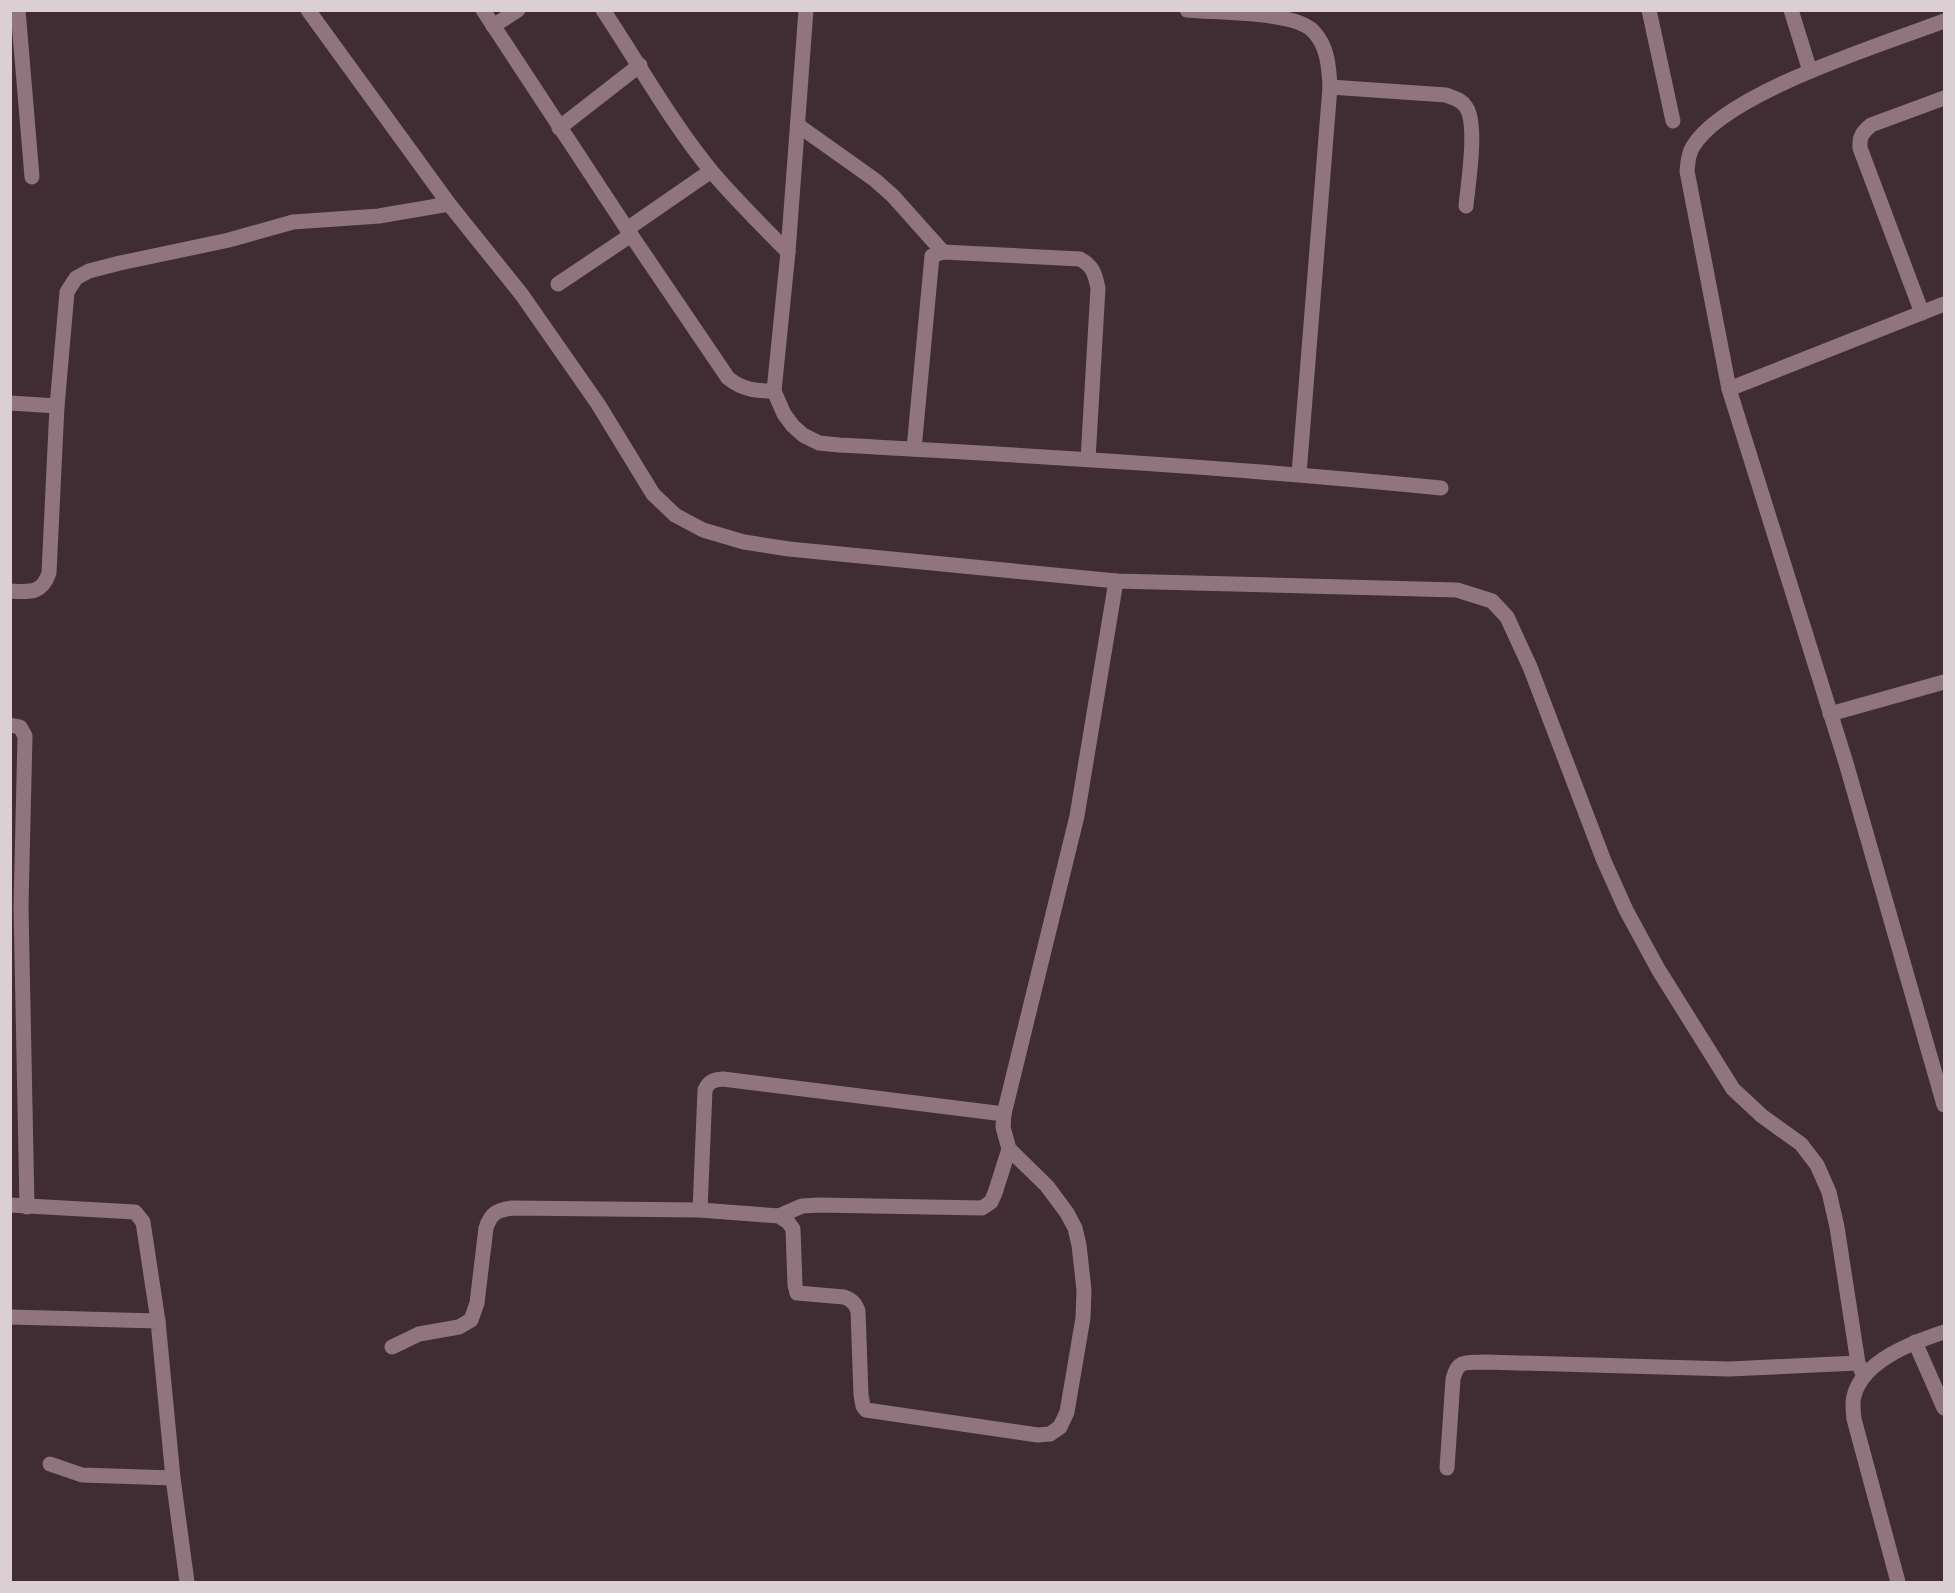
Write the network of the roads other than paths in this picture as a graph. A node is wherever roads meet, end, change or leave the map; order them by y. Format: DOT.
graph roads {
  1 [pos="18,10"];
  2 [pos="308,10"];
  3 [pos="483,10"];
  4 [pos="518,10"];
  5 [pos="603,10"];
  6 [pos="806,10"];
  7 [pos="1187,10"];
  8 [pos="1649,10"];
  9 [pos="1791,10"];
  10 [pos="1944,21"];
  11 [pos="493,26"];
  12 [pos="640,65"];
  13 [pos="1810,72"];
  14 [pos="1330,87"];
  15 [pos="1944,98"];
  16 [pos="1673,121"];
  17 [pos="799,126"];
  18 [pos="559,128"];
  19 [pos="711,171"];
  20 [pos="32,177"];
  21 [pos="450,204"];
  22 [pos="1466,206"];
  23 [pos="629,232"];
  24 [pos="788,252"];
  25 [pos="943,252"];
  26 [pos="558,284"];
  27 [pos="1944,304"];
  28 [pos="1922,313"];
  29 [pos="1729,389"];
  30 [pos="774,391"];
  31 [pos="10,403"];
  32 [pos="57,406"];
  33 [pos="914,449"];
  34 [pos="1088,459"];
  35 [pos="1299,474"];
  36 [pos="1441,488"];
  37 [pos="1116,581"];
  38 [pos="10,591"];
  39 [pos="1944,682"];
  40 [pos="1830,714"];
  41 [pos="10,725"];
  42 [pos="16,906"];
  43 [pos="1944,1100"];
  44 [pos="1004,1114"];
  45 [pos="1009,1149"];
  46 [pos="10,1205"];
  47 [pos="27,1207"];
  48 [pos="700,1210"];
  49 [pos="779,1216"];
  50 [pos="10,1317"];
  51 [pos="159,1321"];
  52 [pos="1944,1332"];
  53 [pos="1915,1342"];
  54 [pos="392,1347"];
  55 [pos="1861,1370"];
  56 [pos="1944,1408"];
  57 [pos="50,1464"];
  58 [pos="1447,1468"];
  59 [pos="173,1478"];
  60 [pos="1898,1577"];
  61 [pos="188,1582"];
  62 [pos="1908,1582"];
  1 -- 20 [label="street"];
  2 -- 21 [label="street"];
  3 -- 11 [label="street"];
  4 -- 11 [label="street"];
  5 -- 12 [label="street"];
  6 -- 17 [label="street"];
  7 -- 14 [label="street"];
  8 -- 16 [label="street"];
  9 -- 13 [label="street"];
  10 -- 13 [label="street"];
  11 -- 18 [label="street"];
  12 -- 18 [label="street"];
  12 -- 19 [label="street"];
  13 -- 29 [label="street"];
  14 -- 22 [label="street"];
  14 -- 35 [label="street"];
  15 -- 28 [label="street"];
  17 -- 24 [label="street"];
  17 -- 25 [label="street"];
  18 -- 23 [label="street"];
  19 -- 23 [label="street"];
  19 -- 24 [label="street"];
  21 -- 32 [label="street"];
  21 -- 37 [label="street"];
  23 -- 26 [label="street"];
  23 -- 30 [label="street"];
  24 -- 30 [label="street"];
  25 -- 33 [label="street"];
  25 -- 34 [label="street"];
  27 -- 28 [label="street"];
  28 -- 29 [label="street"];
  29 -- 40 [label="street"];
  30 -- 33 [label="street"];
  31 -- 32 [label="street"];
  32 -- 38 [label="street"];
  33 -- 34 [label="street"];
  34 -- 35 [label="street"];
  35 -- 36 [label="street"];
  37 -- 44 [label="street"];
  37 -- 55 [label="street"];
  39 -- 40 [label="street"];
  40 -- 43 [label="street"];
  41 -- 42 [label="street"];
  42 -- 47 [label="street"];
  44 -- 45 [label="street"];
  44 -- 48 [label="street"];
  45 -- 49 [label="street"];
  45 -- 49 [label="street"];
  46 -- 47 [label="street"];
  47 -- 51 [label="street"];
  48 -- 49 [label="street"];
  48 -- 54 [label="street"];
  50 -- 51 [label="street"];
  51 -- 59 [label="street"];
  52 -- 53 [label="street"];
  53 -- 55 [label="street"];
  53 -- 56 [label="street"];
  55 -- 58 [label="street"];
  55 -- 60 [label="street"];
  57 -- 59 [label="street"];
  59 -- 61 [label="street"];
  60 -- 62 [label="street"];
}
